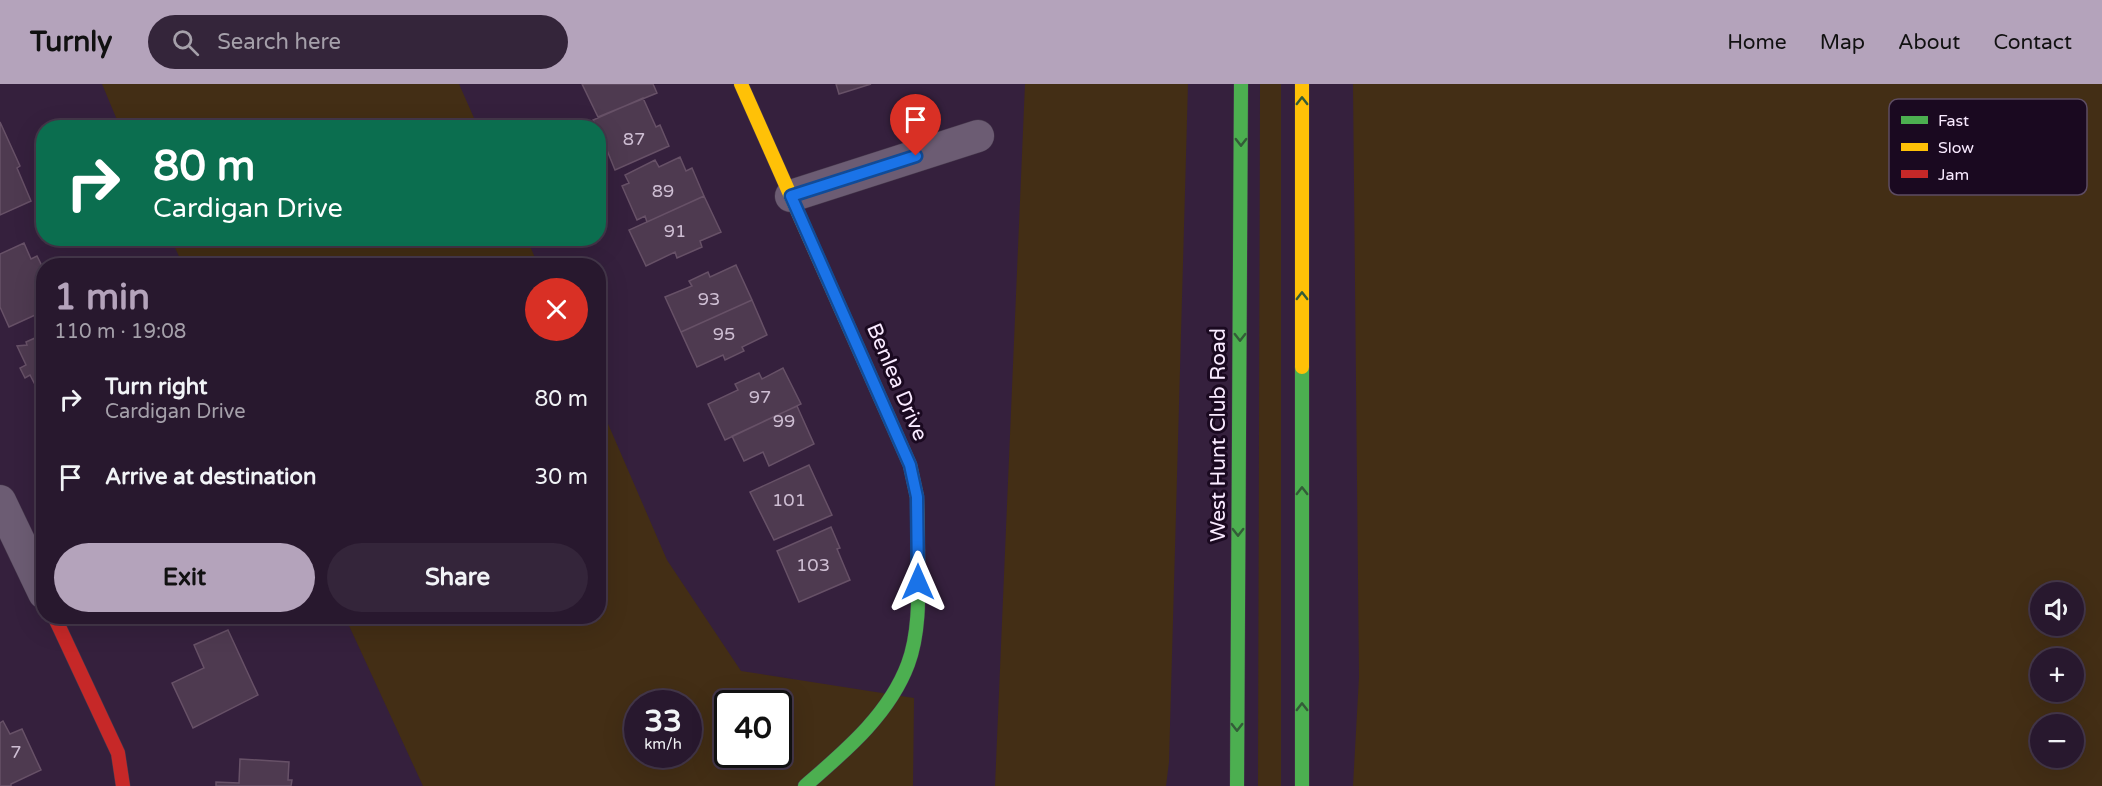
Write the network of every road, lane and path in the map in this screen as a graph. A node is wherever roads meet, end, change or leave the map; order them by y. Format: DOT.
graph roads {
  1 [pos="741,84"];
  2 [pos="1241,84"];
  3 [pos="1302,84"];
  4 [pos="978,136"];
  5 [pos="791,196"];
  6 [pos="0,501"];
  7 [pos="36,576"];
  8 [pos="58,624"];
  9 [pos="123,786"];
  10 [pos="805,786"];
  11 [pos="1237,786"];
  12 [pos="1302,786"];
  1 -- 5 [label="main road, Benlea Drive"];
  2 -- 11 [label="main road, West Hunt Club Road, one-way"];
  12 -- 3 [label="main road, one-way"];
  4 -- 5 [label="street"];
  5 -- 10 [label="main road, Benlea Drive"];
  6 -- 7 [label="street"];
  8 -- 9 [label="main road"];
}
